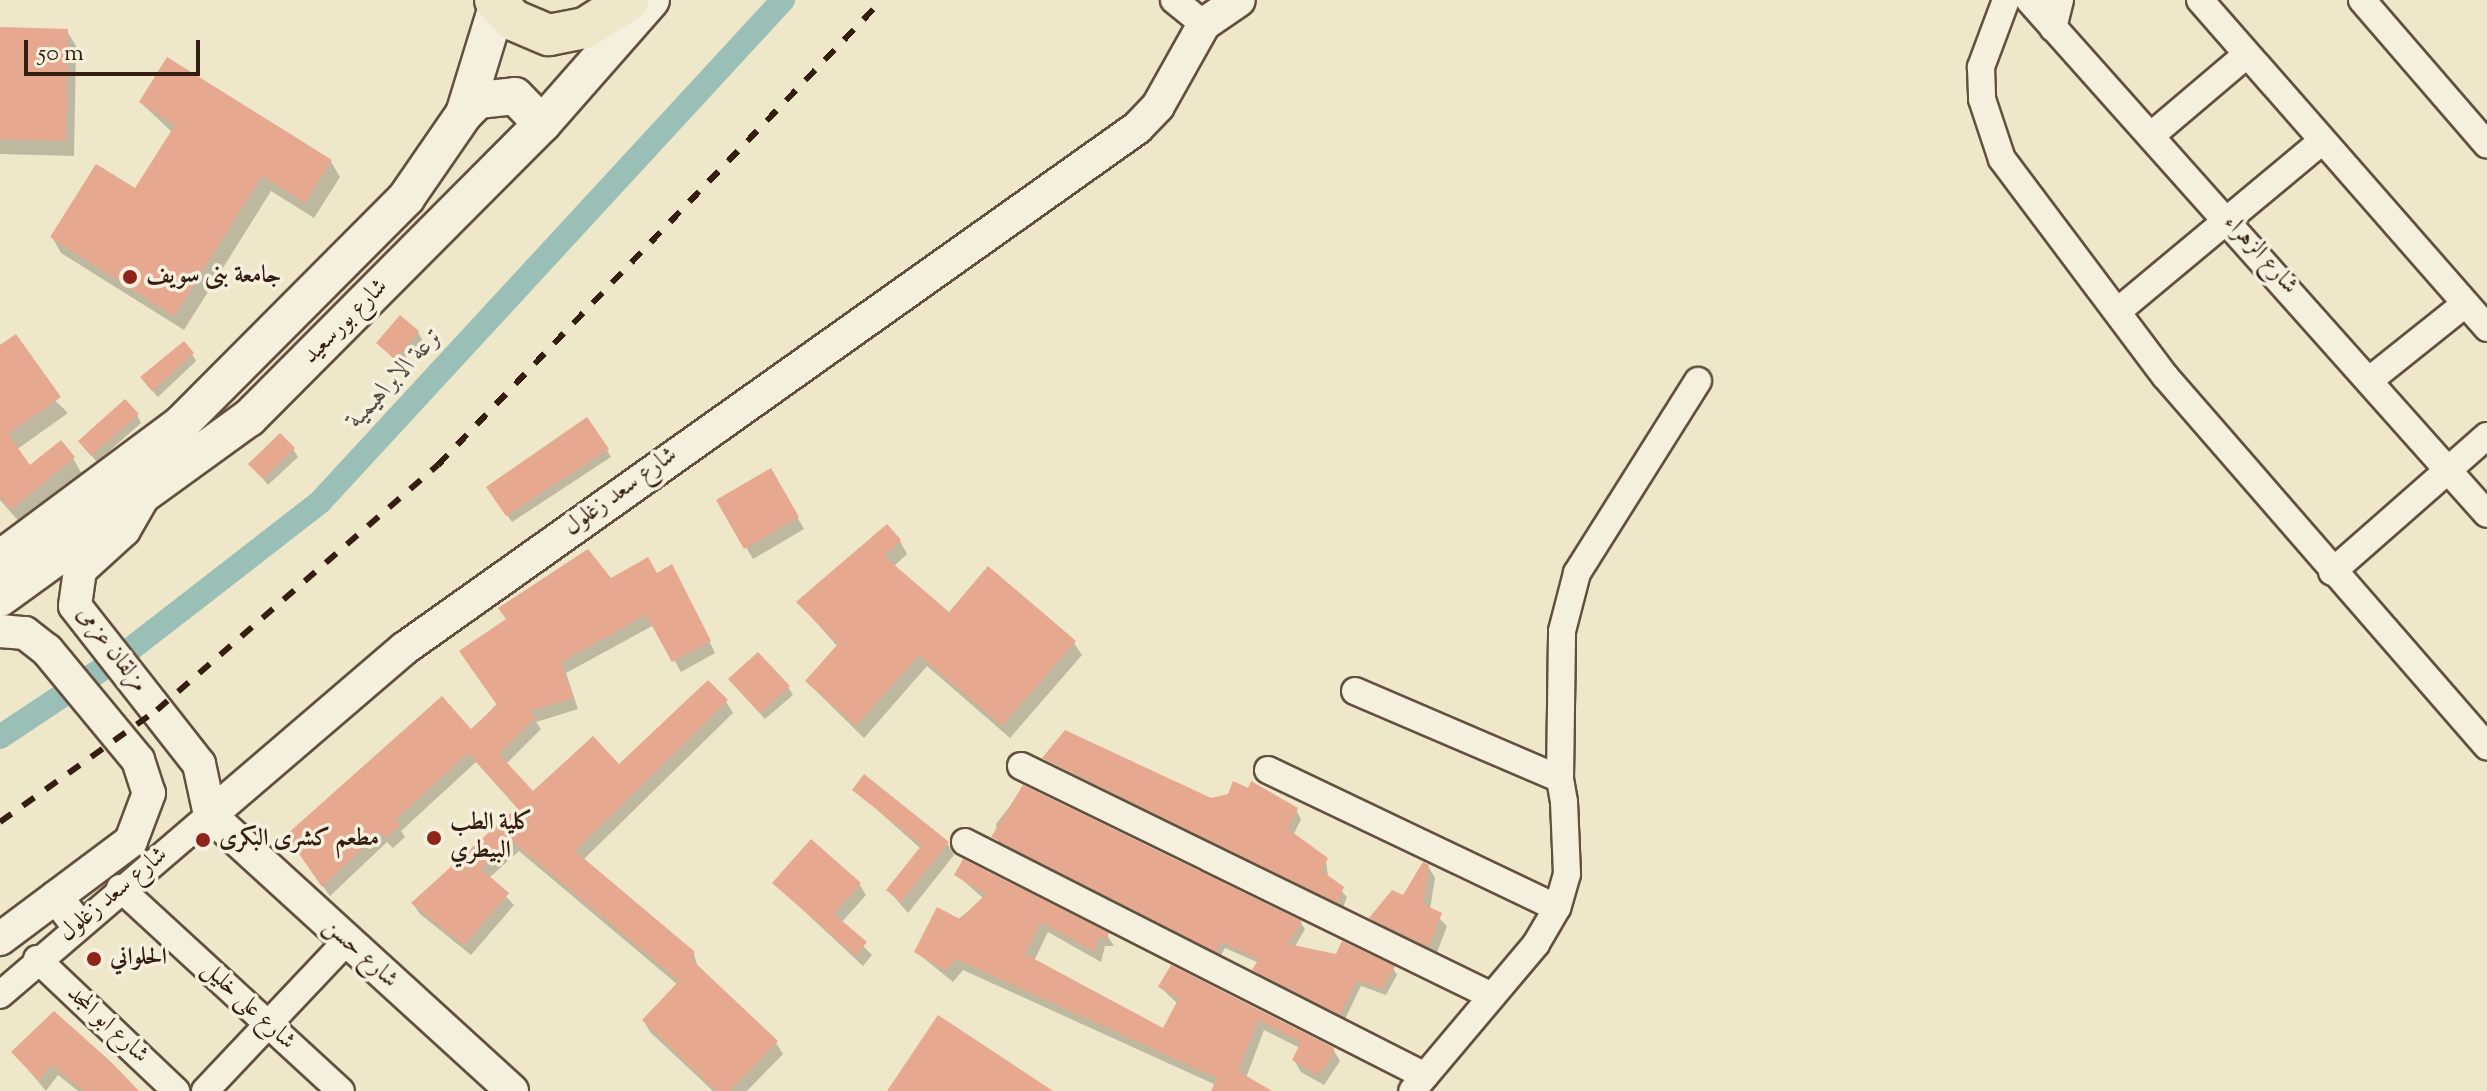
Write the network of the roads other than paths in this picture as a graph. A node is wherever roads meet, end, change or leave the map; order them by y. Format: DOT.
graph roads {
  1 [pos="629,0"];
  2 [pos="651,0"];
  3 [pos="1174,0"];
  4 [pos="1239,0"];
  5 [pos="2006,0"];
  6 [pos="2029,0"];
  7 [pos="2060,0"];
  8 [pos="2200,0"];
  9 [pos="2362,0"];
  10 [pos="497,1"];
  11 [pos="1204,24"];
  12 [pos="2053,28"];
  13 [pos="2245,56"];
  14 [pos="464,114"];
  15 [pos="542,124"];
  16 [pos="2153,134"];
  17 [pos="2321,142"];
  18 [pos="2487,145"];
  19 [pos="2228,219"];
  20 [pos="2465,304"];
  21 [pos="2118,311"];
  22 [pos="2487,328"];
  23 [pos="2371,379"];
  24 [pos="1698,381"];
  25 [pos="2487,436"];
  26 [pos="2449,470"];
  27 [pos="145,493"];
  28 [pos="2487,514"];
  29 [pos="0,559"];
  30 [pos="2332,572"];
  31 [pos="0,598"];
  32 [pos="0,631"];
  33 [pos="1355,691"];
  34 [pos="2487,747"];
  35 [pos="1021,766"];
  36 [pos="1268,770"];
  37 [pos="1560,779"];
  38 [pos="210,815"];
  39 [pos="965,842"];
  40 [pos="120,888"];
  41 [pos="56,897"];
  42 [pos="1557,908"];
  43 [pos="77,924"];
  44 [pos="0,939"];
  45 [pos="346,942"];
  46 [pos="37,959"];
  47 [pos="0,995"];
  48 [pos="1492,996"];
  49 [pos="267,1022"];
  50 [pos="1418,1084"];
  51 [pos="510,1090"];
  52 [pos="176,1091"];
  53 [pos="205,1091"];
  54 [pos="341,1091"];
  1 -- 10 [label="main road"];
  2 -- 15 [label="main road, شارع بورسعيد"];
  3 -- 11 [label="street"];
  4 -- 11 [label="street, شارع سعد زغلول"];
  5 -- 21 [label="street"];
  6 -- 12 [label="street, شارع الزهراء"];
  7 -- 12 [label="street"];
  8 -- 13 [label="street"];
  9 -- 18 [label="street"];
  10 -- 14 [label="main road, شارع بورسعيد"];
  11 -- 38 [label="street, شارع سعد زغلول"];
  12 -- 16 [label="street, شارع الزهراء"];
  13 -- 16 [label="street"];
  13 -- 17 [label="street"];
  14 -- 15 [label="main road"];
  14 -- 29 [label="main road, شارع بورسعيد"];
  15 -- 27 [label="main road, شارع بورسعيد"];
  16 -- 19 [label="street, شارع الزهراء"];
  17 -- 19 [label="street"];
  17 -- 20 [label="street"];
  19 -- 21 [label="street"];
  19 -- 23 [label="street, شارع الزهراء"];
  20 -- 22 [label="street"];
  20 -- 23 [label="street"];
  21 -- 30 [label="street"];
  23 -- 26 [label="street, شارع الزهراء"];
  24 -- 37 [label="street"];
  25 -- 26 [label="street"];
  26 -- 28 [label="street, شارع الزهراء"];
  26 -- 30 [label="street"];
  27 -- 31 [label="main road, شارع بورسعيد"];
  27 -- 38 [label="street, مزلقان عزمى"];
  30 -- 34 [label="street"];
  32 -- 41 [label="street, مزلقان عزمى"];
  33 -- 37 [label="street"];
  35 -- 48 [label="street"];
  36 -- 42 [label="street"];
  37 -- 42 [label="street"];
  38 -- 40 [label="street, شارع سعد زغلول"];
  38 -- 45 [label="street, شارع حسن"];
  39 -- 50 [label="street"];
  40 -- 43 [label="street, شارع سعد زغلول"];
  40 -- 49 [label="street, شارع على خليل"];
  41 -- 43 [label="street"];
  41 -- 44 [label="street, مزلقان عزمى"];
  42 -- 48 [label="street"];
  43 -- 46 [label="street, شارع سعد زغلول"];
  45 -- 49 [label="street"];
  45 -- 51 [label="street, شارع حسن"];
  46 -- 47 [label="street, شارع سعد زغلول"];
  46 -- 52 [label="street, شارع ابو المجد"];
  48 -- 50 [label="street"];
  49 -- 53 [label="street"];
  49 -- 54 [label="street, شارع على خليل"];
}
